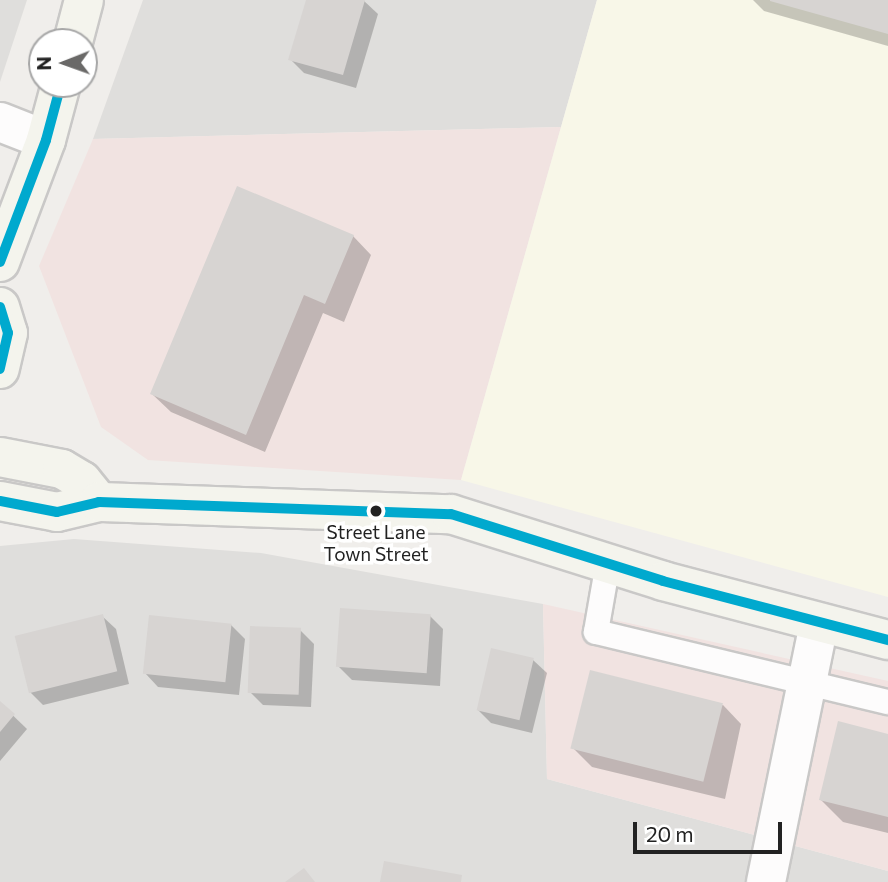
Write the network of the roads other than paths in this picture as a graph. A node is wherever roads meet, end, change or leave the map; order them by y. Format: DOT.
graph roads {
  1 [pos="84,0"];
  2 [pos="77,28"];
  3 [pos="57,98"];
  4 [pos="0,122"];
  5 [pos="46,140"];
  6 [pos="0,262"];
  7 [pos="0,307"];
  8 [pos="0,369"];
  9 [pos="0,457"];
  10 [pos="0,501"];
  11 [pos="99,502"];
  12 [pos="608,563"];
  13 [pos="819,624"];
  14 [pos="888,640"];
  15 [pos="806,683"];
  16 [pos="888,702"];
  17 [pos="766,882"];
  1 -- 2 [label="street"];
  3 -- 5 [label="street"];
  4 -- 5 [label="street"];
  5 -- 6 [label="street"];
  7 -- 8 [label="street"];
  9 -- 11 [label="street"];
  10 -- 11 [label="street"];
  11 -- 12 [label="street"];
  12 -- 13 [label="street"];
  12 -- 15 [label="lane"];
  13 -- 14 [label="street"];
  13 -- 15 [label="street"];
  15 -- 16 [label="lane"];
  15 -- 17 [label="street"];
}
